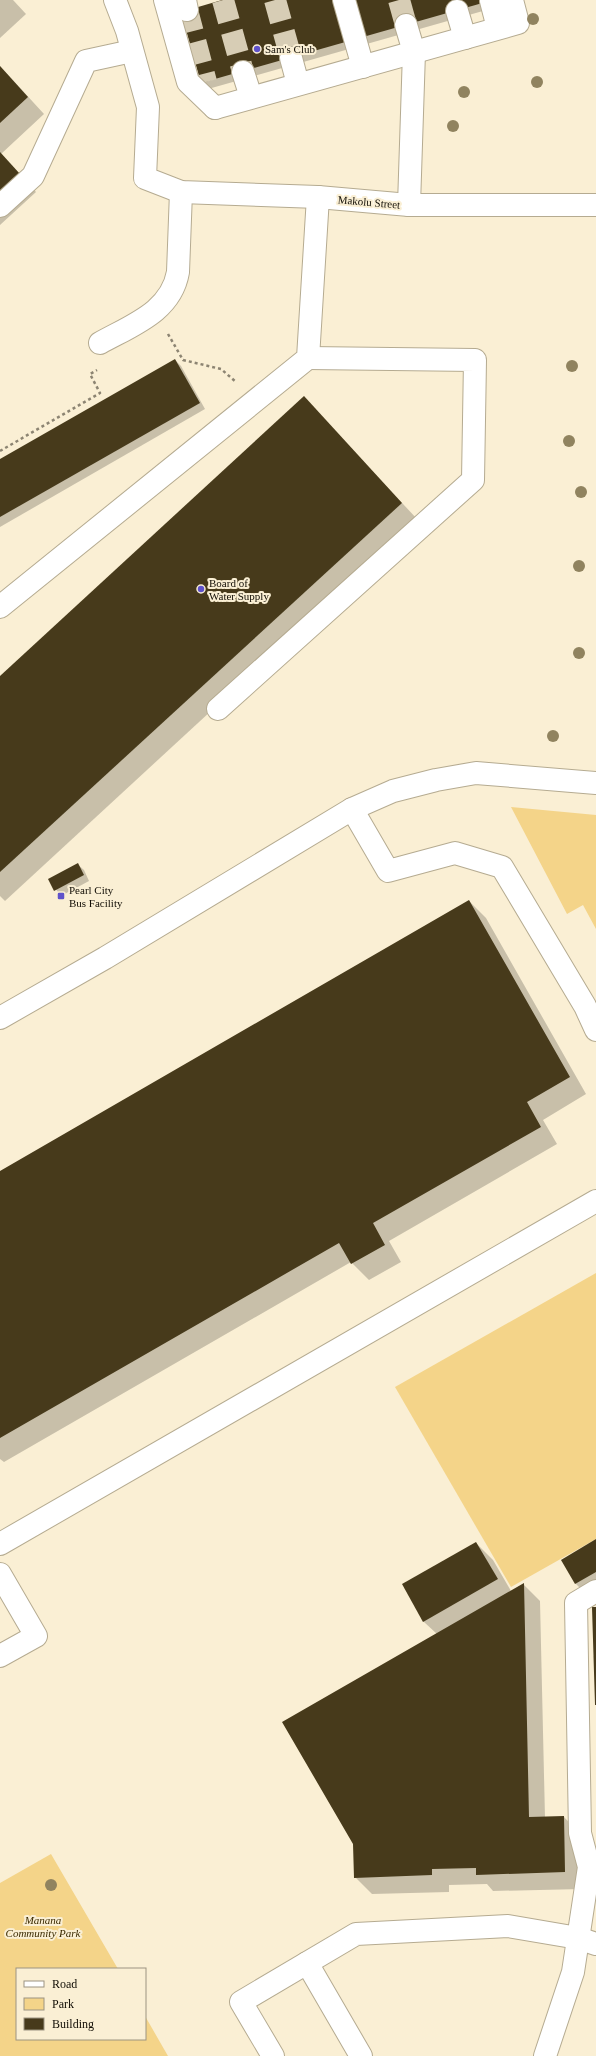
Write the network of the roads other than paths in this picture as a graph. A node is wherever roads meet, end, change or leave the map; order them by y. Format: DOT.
graph roads {
  1 [pos="115,0"];
  2 [pos="165,0"];
  3 [pos="344,0"];
  4 [pos="501,0"];
  5 [pos="457,11"];
  6 [pos="406,25"];
  7 [pos="465,38"];
  8 [pos="132,51"];
  9 [pos="414,52"];
  10 [pos="291,58"];
  11 [pos="363,67"];
  12 [pos="243,72"];
  13 [pos="206,82"];
  14 [pos="298,84"];
  15 [pos="251,98"];
  16 [pos="215,108"];
  17 [pos="180,192"];
  18 [pos="318,197"];
  19 [pos="409,205"];
  20 [pos="596,205"];
  21 [pos="0,206"];
  22 [pos="100,343"];
  23 [pos="308,358"];
  24 [pos="0,607"];
  25 [pos="218,710"];
  26 [pos="596,783"];
  27 [pos="352,809"];
  28 [pos="0,1018"];
  29 [pos="596,1030"];
  30 [pos="596,1201"];
  31 [pos="0,1544"];
  32 [pos="0,1574"];
  33 [pos="596,1591"];
  34 [pos="0,1656"];
  35 [pos="592,1868"];
  36 [pos="587,1941"];
  37 [pos="307,1963"];
  38 [pos="273,2056"];
  39 [pos="361,2056"];
  40 [pos="545,2056"];
  1 -- 8 [label="street"];
  2 -- 16 [label="street"];
  3 -- 11 [label="street"];
  4 -- 7 [label="street"];
  5 -- 7 [label="street"];
  6 -- 9 [label="street"];
  7 -- 9 [label="street"];
  8 -- 17 [label="street, Makolu Street"];
  8 -- 21 [label="street"];
  9 -- 11 [label="street"];
  9 -- 19 [label="street"];
  10 -- 14 [label="street"];
  11 -- 14 [label="street"];
  12 -- 15 [label="street"];
  13 -- 16 [label="street"];
  14 -- 15 [label="street"];
  15 -- 16 [label="street"];
  17 -- 18 [label="street, Makolu Street"];
  17 -- 22 [label="street"];
  18 -- 19 [label="street, Makolu Street"];
  18 -- 23 [label="street"];
  19 -- 20 [label="street, Makolu Street"];
  23 -- 24 [label="street"];
  23 -- 25 [label="street"];
  26 -- 27 [label="street"];
  27 -- 28 [label="street"];
  27 -- 29 [label="street"];
  30 -- 31 [label="street"];
  32 -- 34 [label="street"];
  33 -- 35 [label="street"];
  35 -- 36 [label="street"];
  36 -- 37 [label="street"];
  36 -- 40 [label="street"];
  37 -- 38 [label="street"];
  37 -- 39 [label="street"];
}
